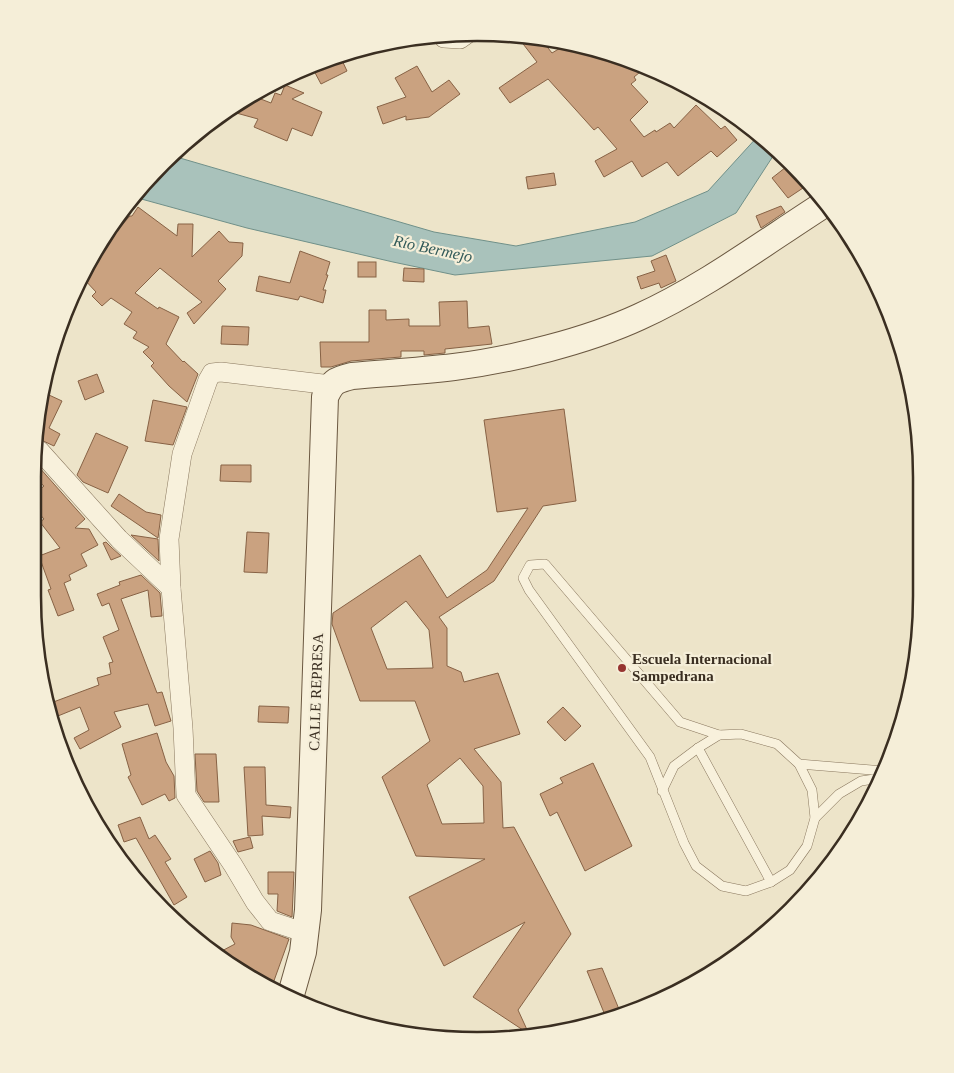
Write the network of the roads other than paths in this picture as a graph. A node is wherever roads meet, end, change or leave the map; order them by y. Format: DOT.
graph roads {
  1 [pos="819,207"];
  2 [pos="331,385"];
  3 [pos="42,454"];
  4 [pos="171,588"];
  5 [pos="719,735"];
  6 [pos="698,748"];
  7 [pos="799,764"];
  8 [pos="877,770"];
  9 [pos="872,779"];
  10 [pos="662,791"];
  11 [pos="815,818"];
  12 [pos="771,882"];
  13 [pos="306,933"];
  14 [pos="292,991"];
  1 -- 2 [label="street"];
  2 -- 4 [label="street"];
  2 -- 13 [label="street, CALLE REPRESA"];
  3 -- 4 [label="street"];
  4 -- 13 [label="street"];
  5 -- 6 [label="lane"];
  5 -- 7 [label="lane"];
  5 -- 10 [label="lane"];
  6 -- 10 [label="lane"];
  6 -- 12 [label="lane"];
  7 -- 8 [label="lane"];
  7 -- 11 [label="lane"];
  9 -- 11 [label="lane"];
  10 -- 12 [label="lane"];
  11 -- 12 [label="lane"];
  13 -- 14 [label="street, CALLE REPRESA"];
}
